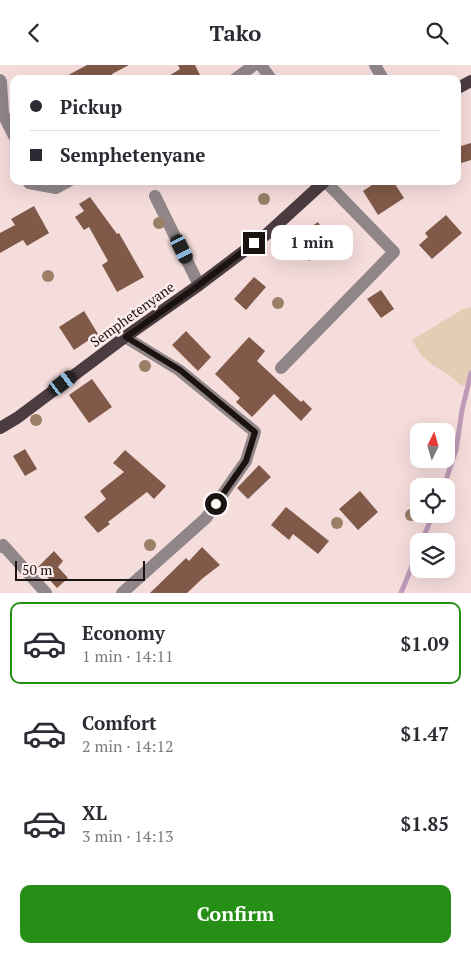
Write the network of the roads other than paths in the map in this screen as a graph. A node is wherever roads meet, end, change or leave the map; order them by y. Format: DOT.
graph roads {
  1 [pos="254,65"];
  2 [pos="240,75"];
  3 [pos="0,80"];
  4 [pos="10,129"];
  5 [pos="40,185"];
  6 [pos="62,185"];
  7 [pos="321,185"];
  8 [pos="329,185"];
  9 [pos="155,196"];
  10 [pos="199,285"];
  11 [pos="126,337"];
  12 [pos="281,368"];
  13 [pos="0,428"];
  14 [pos="0,547"];
  15 [pos="46,593"];
  16 [pos="122,593"];
  1 -- 2 [label="street"];
  3 -- 4 [label="street"];
  5 -- 6 [label="street"];
  7 -- 10 [label="main road, Semphetenyane"];
  8 -- 12 [label="street"];
  9 -- 10 [label="street"];
  10 -- 11 [label="main road, Semphetenyane"];
  11 -- 13 [label="main road, Semphetenyane"];
  11 -- 16 [label="street"];
  14 -- 15 [label="street"];
}
